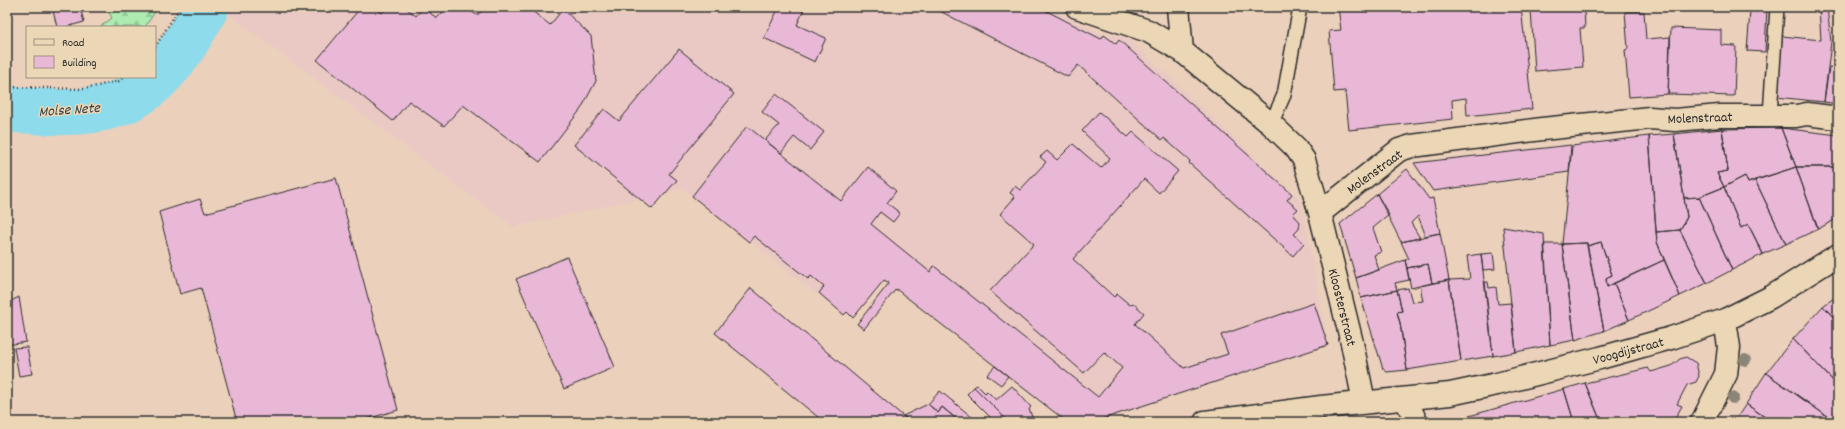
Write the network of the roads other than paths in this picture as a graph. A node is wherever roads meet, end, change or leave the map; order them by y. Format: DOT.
graph roads {
  1 [pos="1077,7"];
  2 [pos="1178,7"];
  3 [pos="1300,7"];
  4 [pos="1777,7"];
  5 [pos="1182,51"];
  6 [pos="1770,115"];
  7 [pos="1838,118"];
  8 [pos="1271,124"];
  9 [pos="1320,213"];
  10 [pos="1836,257"];
  11 [pos="1725,320"];
  12 [pos="1406,399"];
  13 [pos="1364,402"];
  14 [pos="1205,422"];
  15 [pos="1416,422"];
  16 [pos="1702,422"];
  1 -- 5 [label="street"];
  2 -- 5 [label="street"];
  3 -- 8 [label="lane"];
  4 -- 6 [label="lane"];
  5 -- 8 [label="street"];
  6 -- 7 [label="street, Molenstraat"];
  6 -- 9 [label="street, Molenstraat"];
  8 -- 9 [label="street"];
  9 -- 13 [label="street, Kloosterstraat"];
  10 -- 11 [label="street, Voogdijstraat"];
  11 -- 12 [label="street, Voogdijstraat"];
  11 -- 16 [label="street"];
  12 -- 13 [label="street, Voogdijstraat"];
  12 -- 15 [label="street"];
  13 -- 14 [label="street, Voogdijstraat"];
}
